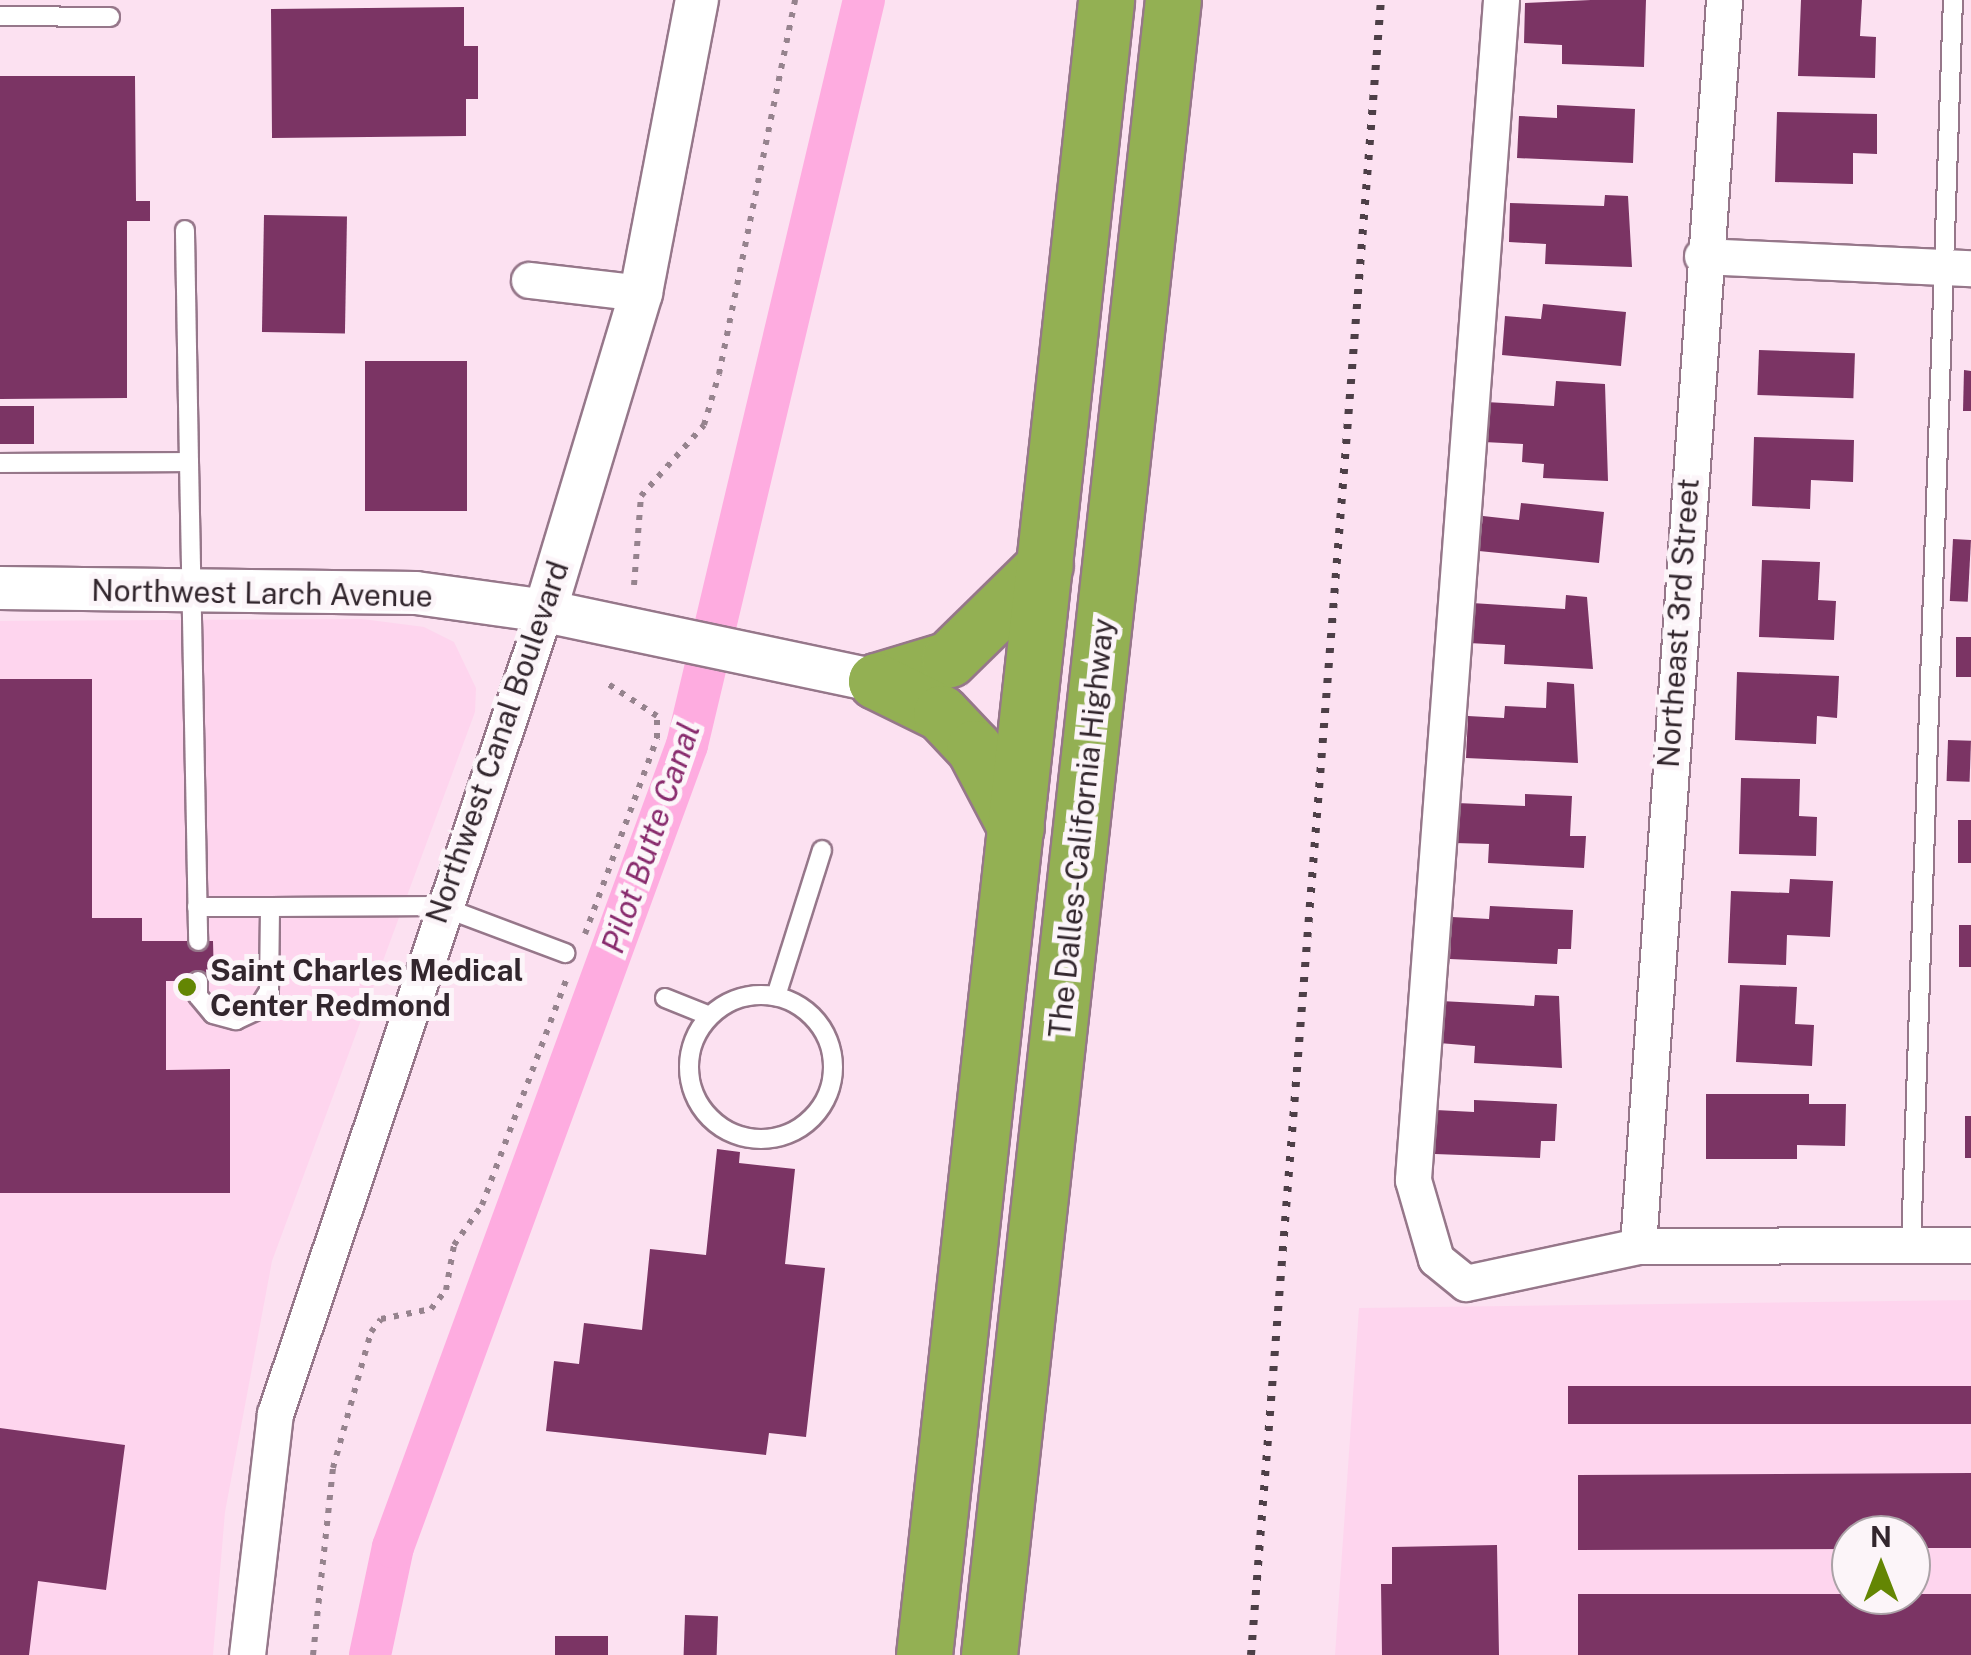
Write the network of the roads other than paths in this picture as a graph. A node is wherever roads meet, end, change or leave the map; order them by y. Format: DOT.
graph roads {
  1 [pos="697,0"];
  2 [pos="1106,0"];
  3 [pos="1173,0"];
  4 [pos="1501,0"];
  5 [pos="1724,0"];
  6 [pos="1953,0"];
  7 [pos="0,16"];
  8 [pos="110,16"];
  9 [pos="185,230"];
  10 [pos="1702,256"];
  11 [pos="1959,267"];
  12 [pos="529,280"];
  13 [pos="640,293"];
  14 [pos="188,462"];
  15 [pos="0,463"];
  16 [pos="1045,566"];
  17 [pos="0,588"];
  18 [pos="190,590"];
  19 [pos="544,611"];
  20 [pos="876,681"];
  21 [pos="1016,828"];
  22 [pos="822,850"];
  23 [pos="440,906"];
  24 [pos="197,907"];
  25 [pos="270,907"];
  26 [pos="198,940"];
  27 [pos="567,963"];
  28 [pos="198,980"];
  29 [pos="776,996"];
  30 [pos="665,998"];
  31 [pos="710,1016"];
  32 [pos="1911,1245"];
  33 [pos="1971,1245"];
  34 [pos="1638,1246"];
  35 [pos="247,1655"];
  36 [pos="924,1655"];
  37 [pos="989,1655"];
  1 -- 13 [label="street, Northwest Canal Boulevard"];
  2 -- 16 [label="highway"];
  3 -- 37 [label="highway, The Dalles-California Highway"];
  4 -- 34 [label="street"];
  5 -- 10 [label="street, Northeast 3rd Street"];
  6 -- 11 [label="lane"];
  7 -- 8 [label="lane"];
  9 -- 14 [label="lane"];
  10 -- 11 [label="street"];
  10 -- 34 [label="street, Northeast 3rd Street"];
  11 -- 32 [label="lane"];
  12 -- 13 [label="street"];
  13 -- 19 [label="street, Northwest Canal Boulevard"];
  14 -- 15 [label="lane"];
  14 -- 18 [label="lane"];
  16 -- 20 [label="highway"];
  16 -- 21 [label="highway"];
  17 -- 18 [label="street, Northwest Larch Avenue"];
  18 -- 19 [label="street, Northwest Larch Avenue"];
  18 -- 24 [label="lane"];
  19 -- 20 [label="street, Northwest Larch Avenue"];
  19 -- 23 [label="street, Northwest Canal Boulevard"];
  20 -- 21 [label="highway"];
  21 -- 36 [label="highway"];
  22 -- 29 [label="lane"];
  23 -- 25 [label="lane"];
  23 -- 27 [label="lane"];
  23 -- 35 [label="street, Northwest Canal Boulevard"];
  24 -- 25 [label="lane"];
  24 -- 26 [label="lane"];
  25 -- 28 [label="lane"];
  29 -- 31 [label="lane"];
  29 -- 31 [label="lane"];
  30 -- 31 [label="lane"];
  32 -- 33 [label="street"];
  32 -- 34 [label="street"];
}
